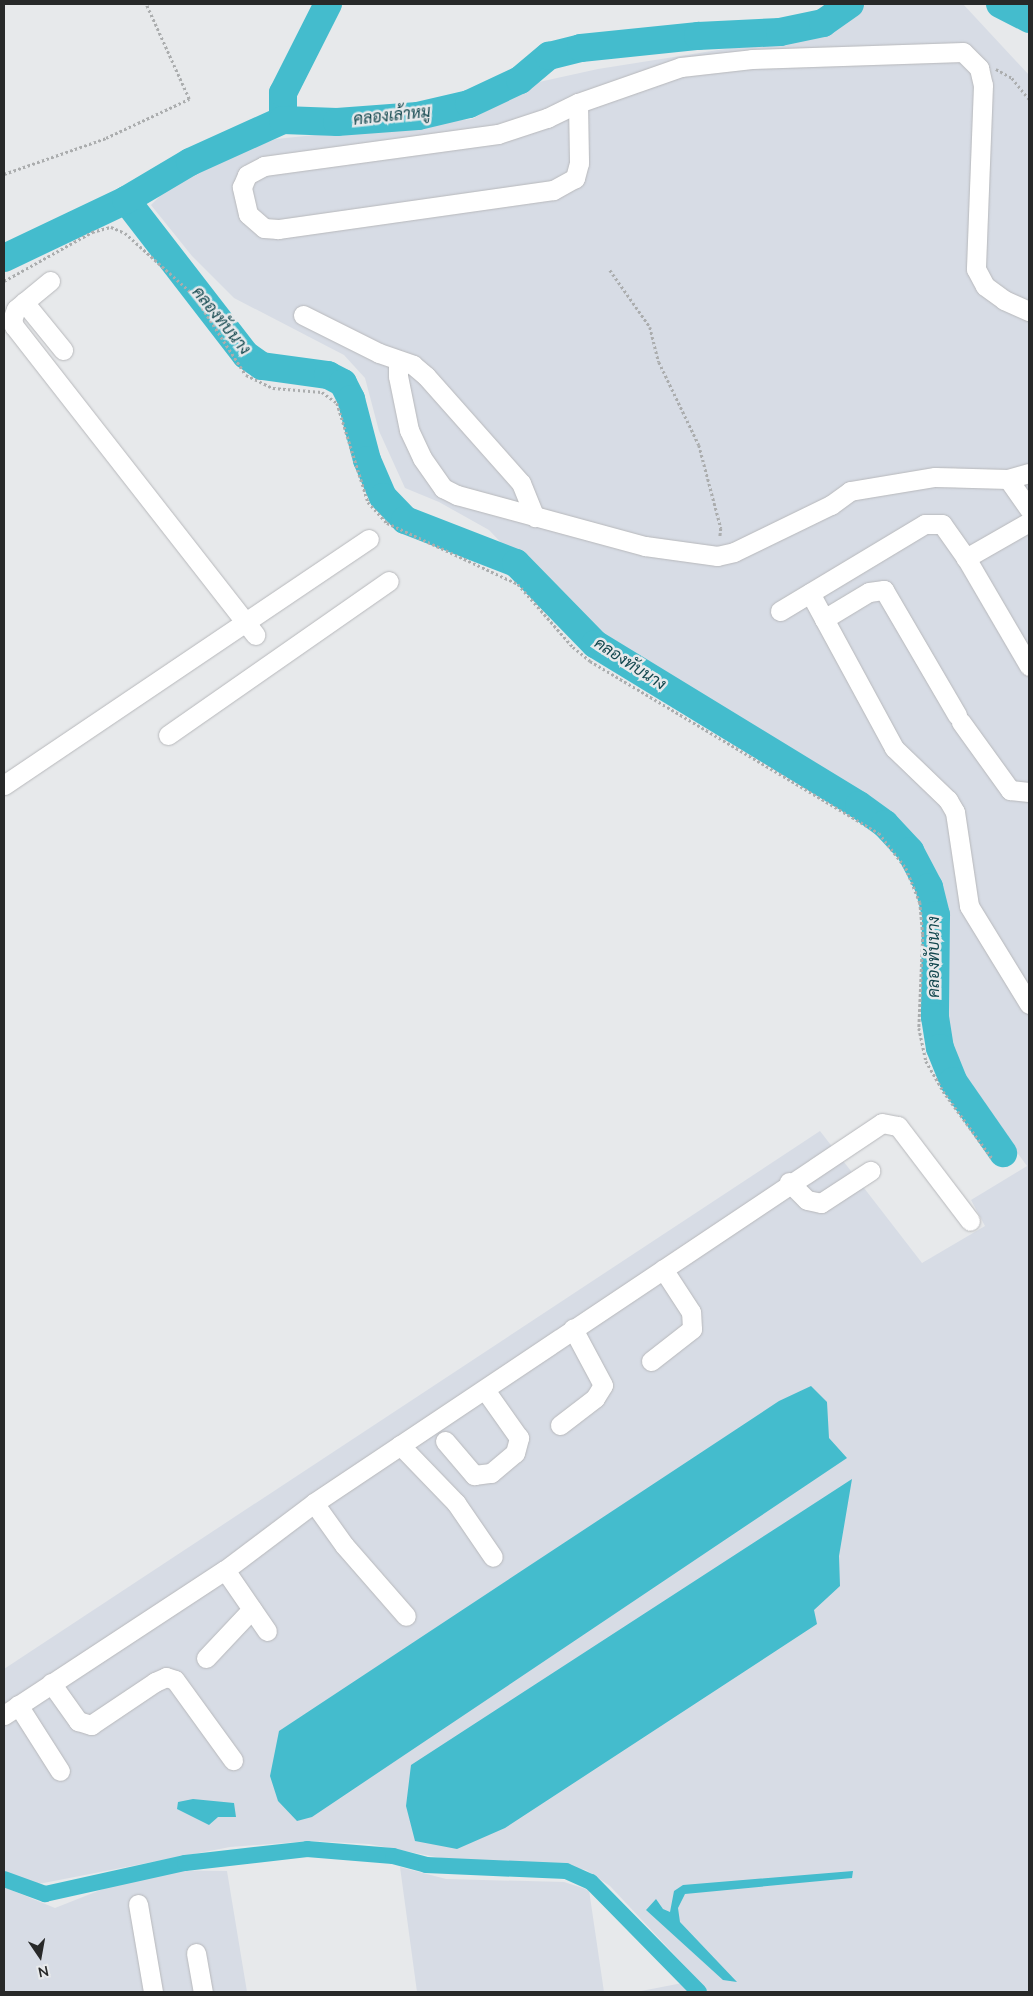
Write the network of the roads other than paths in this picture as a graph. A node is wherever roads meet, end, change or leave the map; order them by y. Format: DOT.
graph roads {
  1 [pos="578,103"];
  2 [pos="50,281"];
  3 [pos="24,302"];
  4 [pos="1029,312"];
  5 [pos="303,315"];
  6 [pos="9,330"];
  7 [pos="63,350"];
  8 [pos="398,361"];
  9 [pos="1029,473"];
  10 [pos="1008,479"];
  11 [pos="1029,509"];
  12 [pos="536,517"];
  13 [pos="1029,522"];
  14 [pos="369,539"];
  15 [pos="966,558"];
  16 [pos="389,581"];
  17 [pos="810,593"];
  18 [pos="780,611"];
  19 [pos="824,619"];
  20 [pos="253,633"];
  21 [pos="272,661"];
  22 [pos="1029,666"];
  23 [pos="168,735"];
  24 [pos="4,785"];
  25 [pos="1029,792"];
  26 [pos="1027,994"];
  27 [pos="870,1171"];
  28 [pos="789,1182"];
  29 [pos="970,1221"];
  30 [pos="663,1268"];
  31 [pos="573,1328"];
  32 [pos="651,1361"];
  33 [pos="485,1390"];
  34 [pos="560,1425"];
  35 [pos="445,1440"];
  36 [pos="400,1445"];
  37 [pos="314,1503"];
  38 [pos="492,1557"];
  39 [pos="225,1570"];
  40 [pos="252,1609"];
  41 [pos="406,1616"];
  42 [pos="267,1632"];
  43 [pos="206,1658"];
  44 [pos="51,1683"];
  45 [pos="11,1710"];
  46 [pos="233,1760"];
  47 [pos="60,1771"];
  48 [pos="138,1904"];
  49 [pos="196,1953"];
  50 [pos="153,1992"];
  51 [pos="203,1992"];
  1 -- 1 [label="lane"];
  1 -- 4 [label="lane"];
  2 -- 3 [label="lane"];
  3 -- 6 [label="lane"];
  3 -- 7 [label="lane"];
  5 -- 8 [label="lane"];
  6 -- 20 [label="lane"];
  8 -- 12 [label="lane"];
  8 -- 12 [label="lane"];
  9 -- 10 [label="lane"];
  10 -- 11 [label="lane"];
  10 -- 12 [label="lane"];
  13 -- 15 [label="lane"];
  14 -- 20 [label="lane"];
  15 -- 17 [label="lane"];
  15 -- 22 [label="lane"];
  16 -- 21 [label="lane"];
  17 -- 18 [label="lane"];
  17 -- 19 [label="lane"];
  19 -- 25 [label="lane"];
  19 -- 26 [label="lane"];
  20 -- 21 [label="lane"];
  20 -- 24 [label="lane"];
  21 -- 23 [label="lane"];
  27 -- 28 [label="lane"];
  28 -- 29 [label="lane"];
  28 -- 30 [label="lane"];
  30 -- 31 [label="lane"];
  30 -- 32 [label="lane"];
  31 -- 33 [label="lane"];
  31 -- 34 [label="lane"];
  33 -- 35 [label="lane"];
  33 -- 36 [label="lane"];
  36 -- 37 [label="lane"];
  36 -- 38 [label="lane"];
  37 -- 39 [label="lane"];
  37 -- 41 [label="lane"];
  39 -- 40 [label="lane"];
  39 -- 44 [label="lane"];
  40 -- 42 [label="lane"];
  40 -- 43 [label="lane"];
  44 -- 45 [label="lane"];
  44 -- 46 [label="lane"];
  45 -- 47 [label="lane"];
  48 -- 50 [label="lane"];
  49 -- 51 [label="lane"];
}
